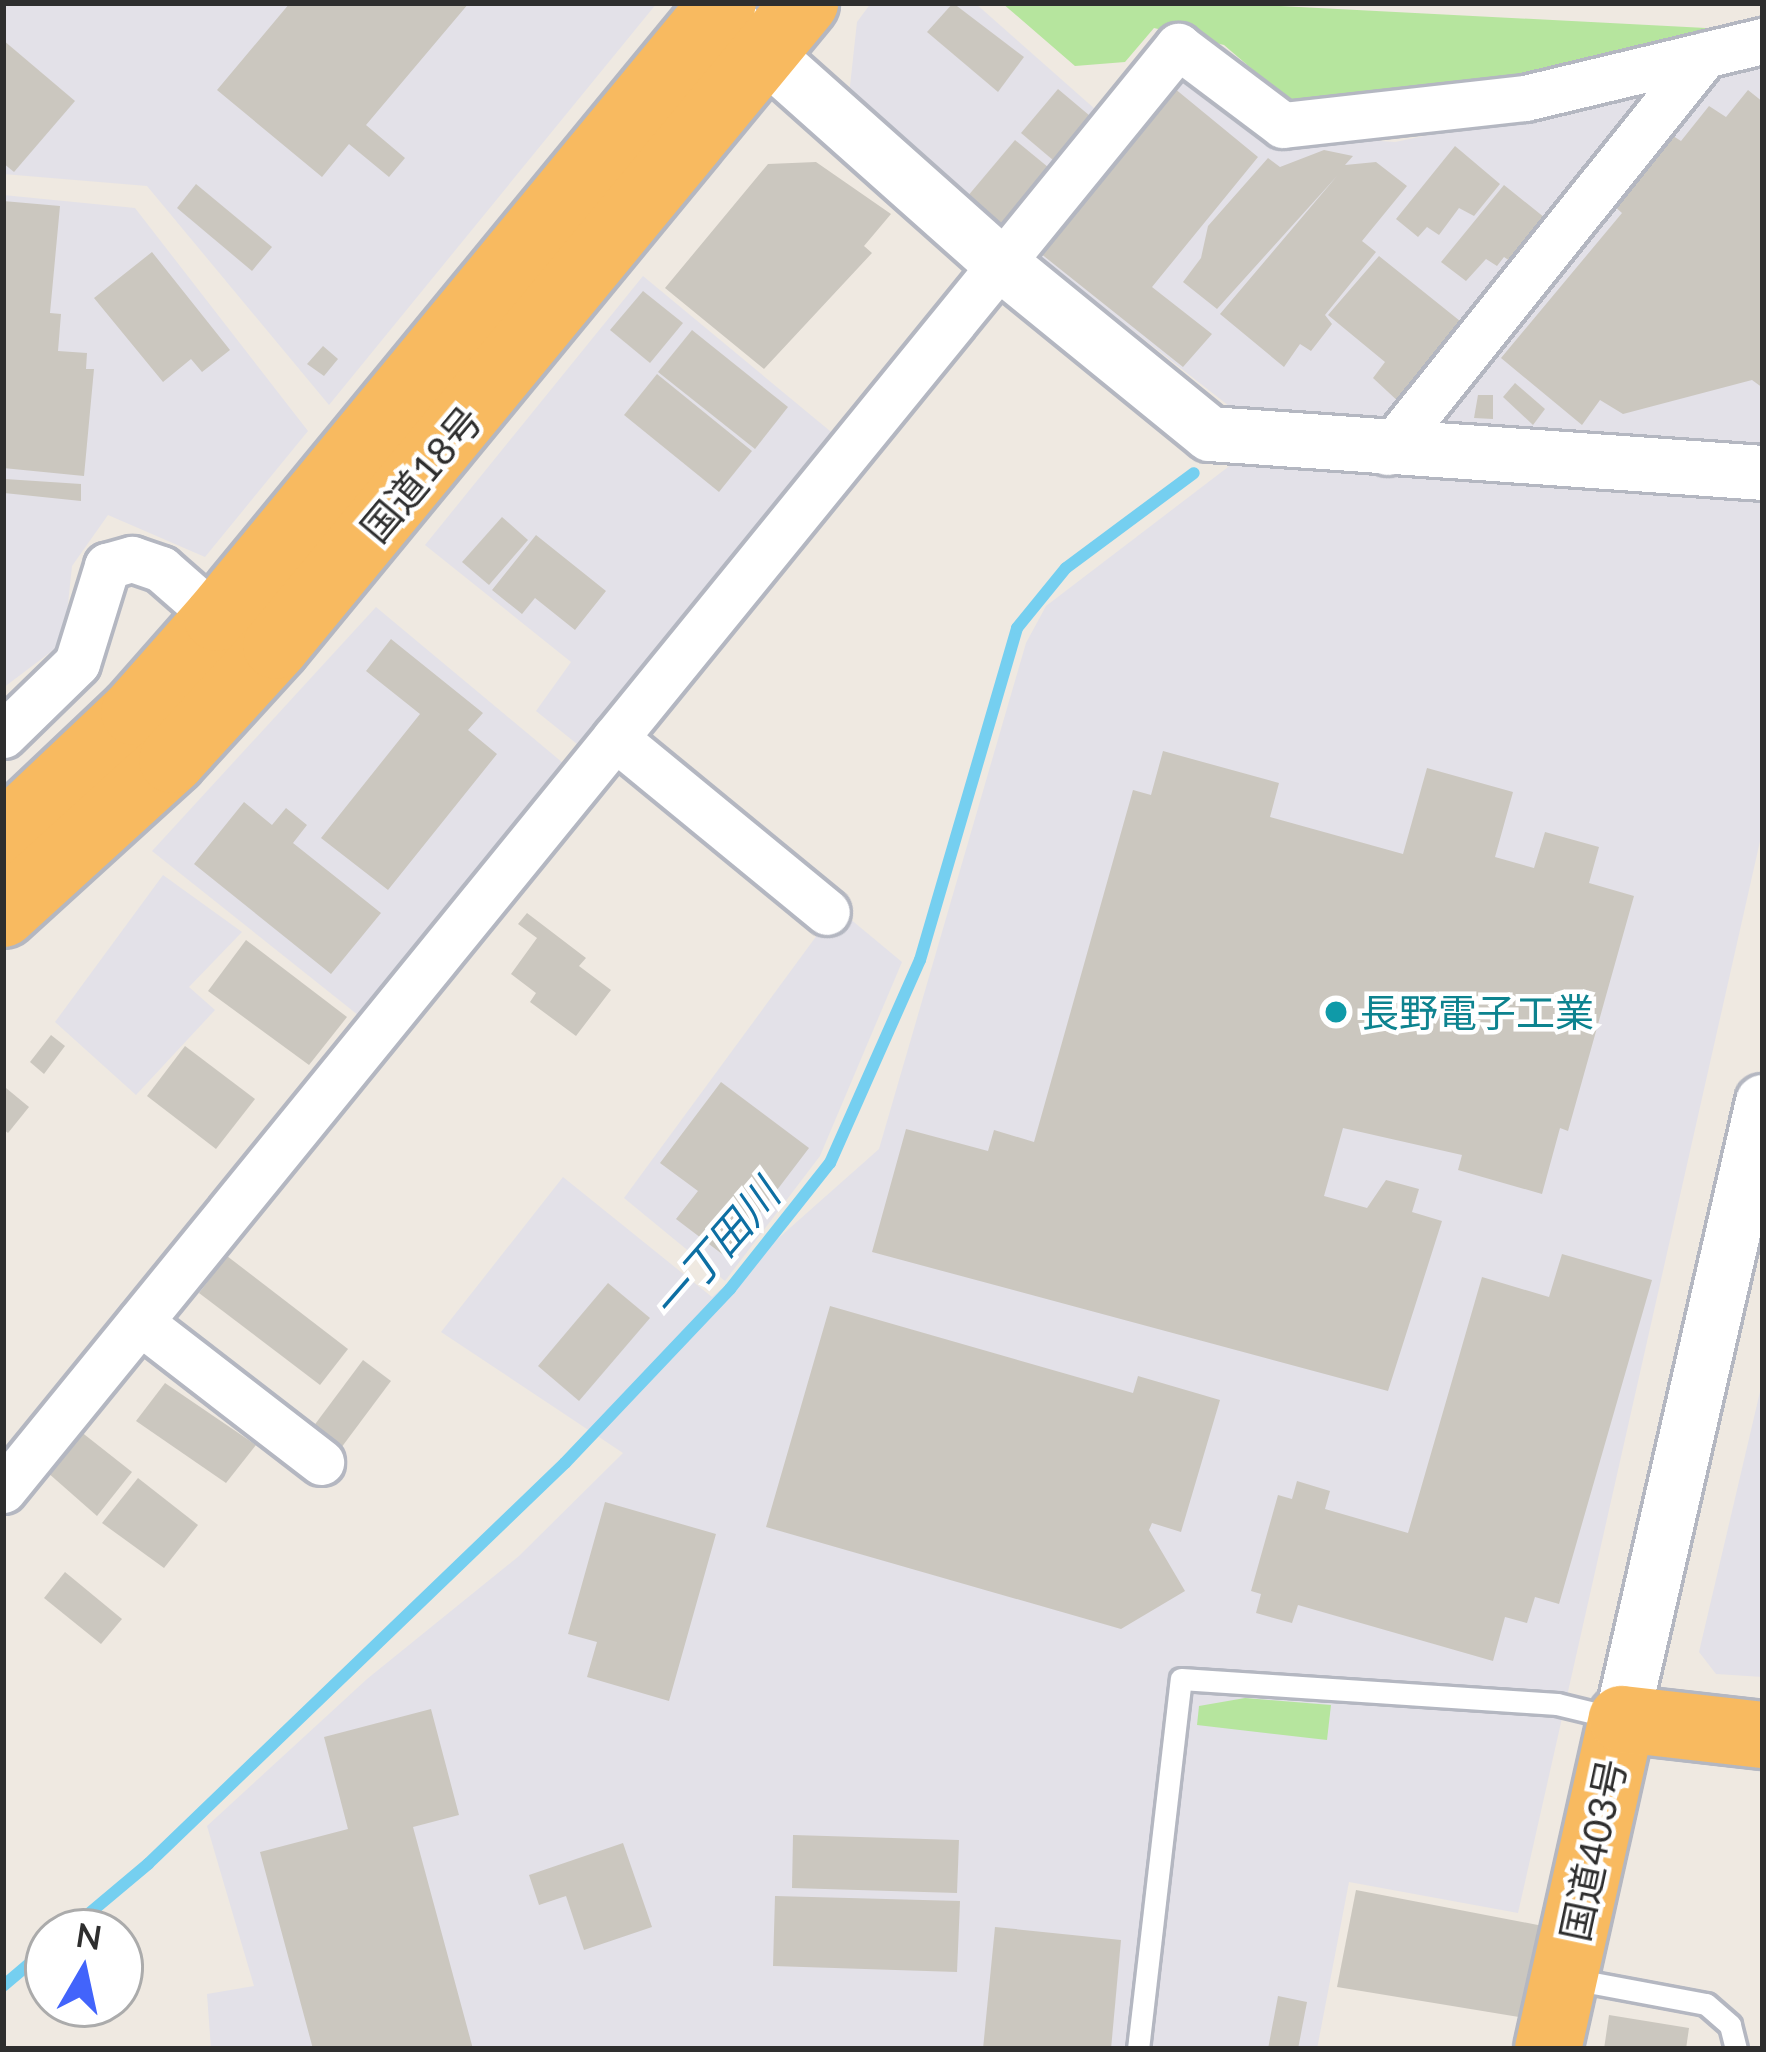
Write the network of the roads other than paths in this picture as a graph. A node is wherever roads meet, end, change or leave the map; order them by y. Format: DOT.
graph roads {
  1 [pos="752,17"];
  2 [pos="1763,41"];
  3 [pos="1705,55"];
  4 [pos="999,262"];
  5 [pos="1387,452"];
  6 [pos="1763,473"];
  7 [pos="217,618"];
  8 [pos="3,735"];
  9 [pos="615,738"];
  10 [pos="3,836"];
  11 [pos="827,912"];
  12 [pos="3,914"];
  13 [pos="1763,1102"];
  14 [pos="140,1322"];
  15 [pos="321,1462"];
  16 [pos="3,1490"];
  17 [pos="1622,1719"];
  18 [pos="1763,1735"];
  19 [pos="1565,1978"];
  20 [pos="1138,2049"];
  21 [pos="1548,2049"];
  22 [pos="1736,2049"];
  1 -- 4 [label="street"];
  1 -- 7 [label="highway, 国道18号"];
  1 -- 12 [label="highway, 国道18号"];
  2 -- 3 [label="street"];
  3 -- 4 [label="street"];
  3 -- 5 [label="street"];
  4 -- 5 [label="street"];
  4 -- 9 [label="street"];
  5 -- 6 [label="street"];
  7 -- 8 [label="street"];
  7 -- 10 [label="highway, 国道18号"];
  9 -- 11 [label="street"];
  9 -- 14 [label="street"];
  13 -- 17 [label="street"];
  14 -- 15 [label="street"];
  14 -- 16 [label="street"];
  17 -- 18 [label="highway, 国道403号"];
  17 -- 19 [label="highway, 国道403号"];
  17 -- 20 [label="lane"];
  19 -- 21 [label="highway, 国道403号"];
  19 -- 22 [label="lane"];
}
